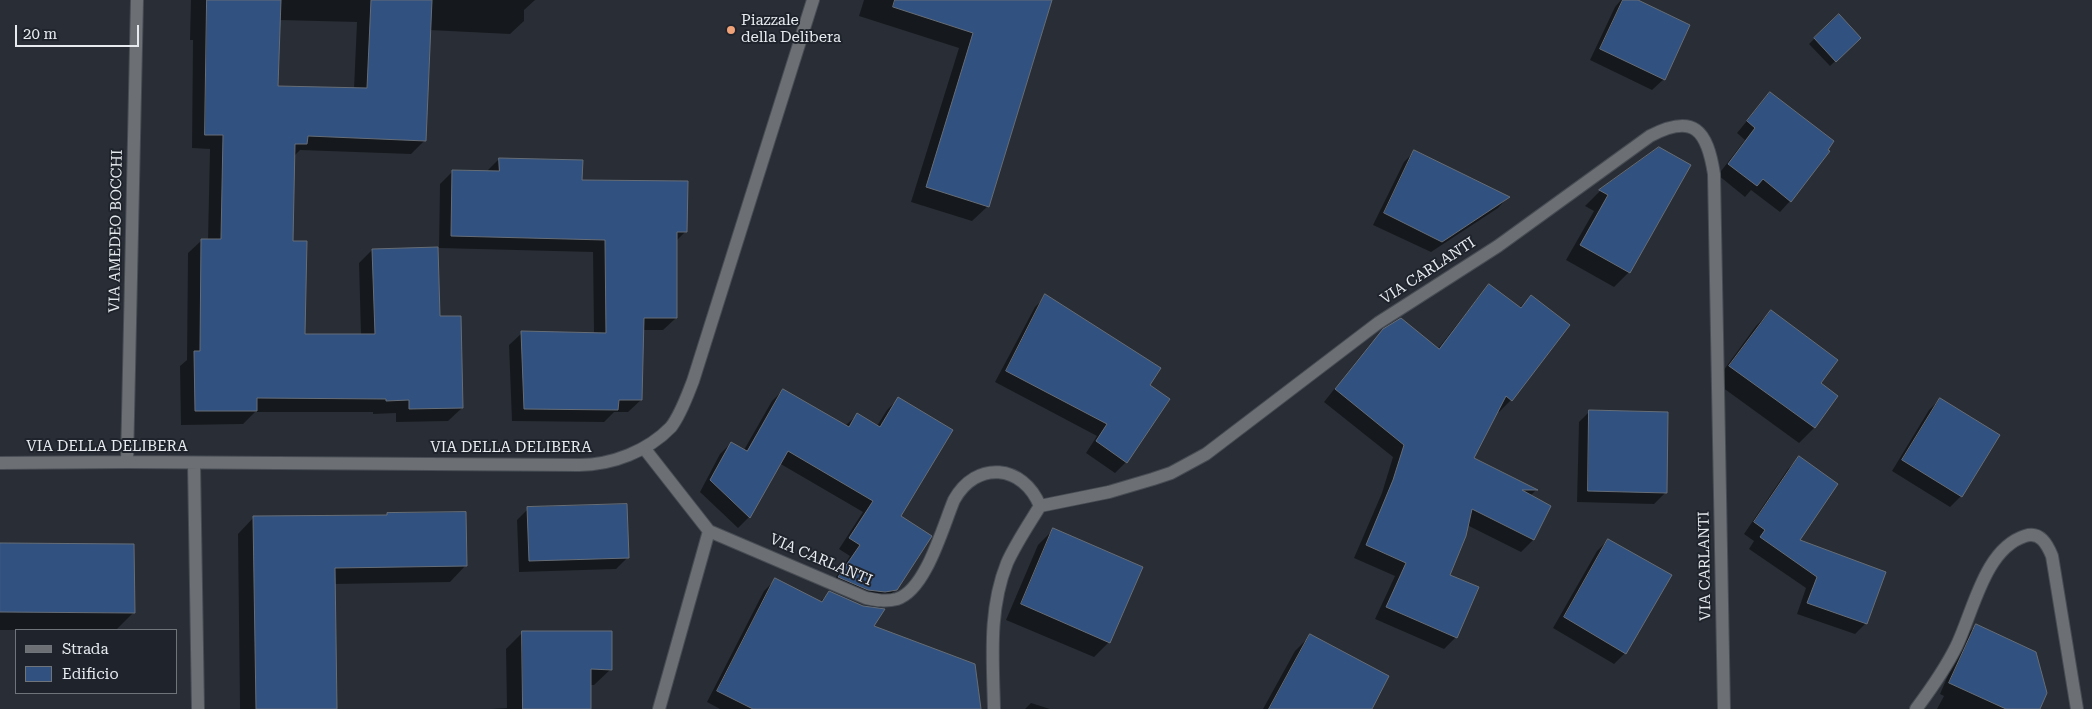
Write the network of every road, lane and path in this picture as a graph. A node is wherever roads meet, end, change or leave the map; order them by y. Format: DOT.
graph roads {
  1 [pos="137,0"];
  2 [pos="813,0"];
  3 [pos="644,448"];
  4 [pos="127,462"];
  5 [pos="0,463"];
  6 [pos="194,463"];
  7 [pos="1040,506"];
  8 [pos="710,531"];
  9 [pos="198,709"];
  10 [pos="659,709"];
  11 [pos="994,709"];
  12 [pos="1724,709"];
  13 [pos="1916,709"];
  14 [pos="2077,709"];
  1 -- 4 [label="street, VIA AMEDEO BOCCHI"];
  2 -- 3 [label="street, VIA DELLA DELIBERA"];
  3 -- 6 [label="street, VIA DELLA DELIBERA"];
  3 -- 8 [label="street"];
  4 -- 5 [label="street, VIA DELLA DELIBERA"];
  4 -- 6 [label="street, VIA DELLA DELIBERA"];
  6 -- 9 [label="street"];
  7 -- 8 [label="street, VIA CARLANTI"];
  7 -- 11 [label="street"];
  7 -- 12 [label="street, VIA CARLANTI"];
  8 -- 10 [label="street"];
  13 -- 14 [label="street"];
}
